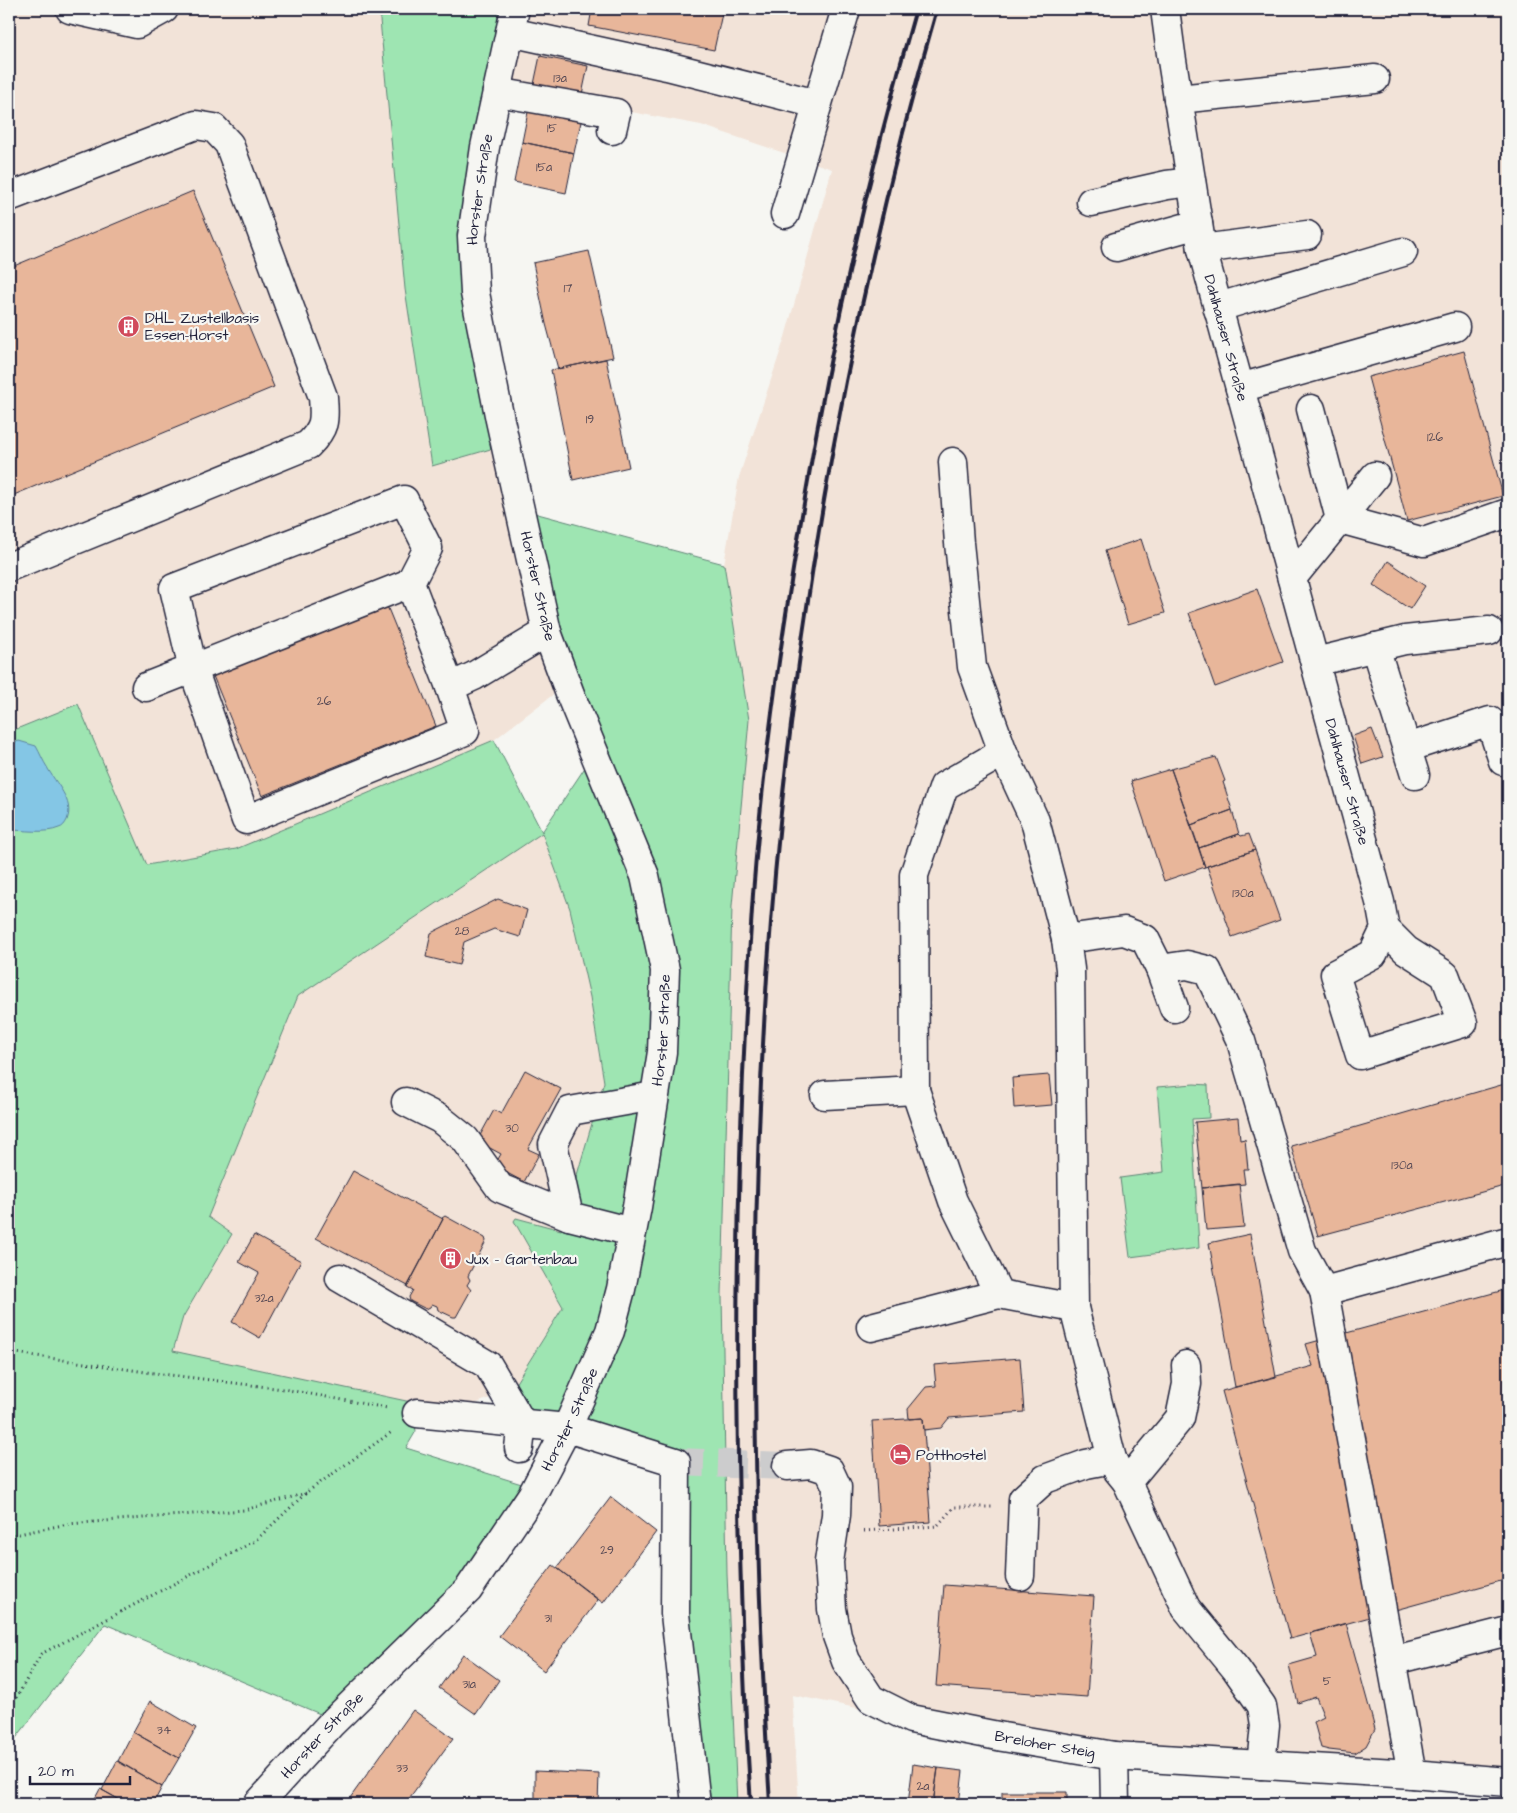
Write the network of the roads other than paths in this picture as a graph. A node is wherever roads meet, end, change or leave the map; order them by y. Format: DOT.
graph roads {
  1 [pos="70,9"];
  2 [pos="164,9"];
  3 [pos="846,9"];
  4 [pos="1165,9"];
  5 [pos="513,20"];
  6 [pos="1375,79"];
  7 [pos="497,92"];
  8 [pos="1178,99"];
  9 [pos="817,104"];
  10 [pos="612,130"];
  11 [pos="1191,182"];
  12 [pos="9,197"];
  13 [pos="1091,202"];
  14 [pos="785,214"];
  15 [pos="1307,235"];
  16 [pos="1200,236"];
  17 [pos="1116,247"];
  18 [pos="1403,252"];
  19 [pos="1218,309"];
  20 [pos="1455,327"];
  21 [pos="1240,388"];
  22 [pos="1311,409"];
  23 [pos="953,462"];
  24 [pos="1375,476"];
  25 [pos="1505,514"];
  26 [pos="1340,519"];
  27 [pos="9,567"];
  28 [pos="1292,578"];
  29 [pos="410,582"];
  30 [pos="1489,631"];
  31 [pos="547,632"];
  32 [pos="1375,647"];
  33 [pos="1315,662"];
  34 [pos="193,669"];
  35 [pos="146,687"];
  36 [pos="450,687"];
  37 [pos="1407,748"];
  38 [pos="1003,752"];
  39 [pos="1502,761"];
  40 [pos="1415,775"];
  41 [pos="1385,929"];
  42 [pos="1066,939"];
  43 [pos="1160,968"];
  44 [pos="1174,1008"];
  45 [pos="916,1090"];
  46 [pos="825,1095"];
  47 [pos="654,1096"];
  48 [pos="406,1102"];
  49 [pos="569,1216"];
  50 [pos="632,1232"];
  51 [pos="1508,1242"];
  52 [pos="340,1278"];
  53 [pos="1324,1291"];
  54 [pos="999,1294"];
  55 [pos="1074,1308"];
  56 [pos="872,1328"];
  57 [pos="1186,1365"];
  58 [pos="417,1413"];
  59 [pos="567,1428"];
  60 [pos="521,1436"];
  61 [pos="1112,1459"];
  62 [pos="787,1466"];
  63 [pos="1128,1482"];
  64 [pos="1020,1576"];
  65 [pos="1508,1631"];
  66 [pos="1391,1661"];
  67 [pos="1114,1756"];
  68 [pos="1261,1765"];
  69 [pos="1412,1774"];
  70 [pos="1508,1782"];
  71 [pos="258,1804"];
  72 [pos="696,1804"];
  73 [pos="1115,1804"];
  1 -- 2 [label="street"];
  3 -- 9 [label="street"];
  4 -- 8 [label="street, Dahlhauser Straße"];
  5 -- 7 [label="street, Horster Straße"];
  5 -- 9 [label="street"];
  6 -- 8 [label="street"];
  7 -- 10 [label="street"];
  7 -- 31 [label="street, Horster Straße"];
  8 -- 11 [label="street, Dahlhauser Straße"];
  9 -- 14 [label="street"];
  11 -- 13 [label="street"];
  11 -- 16 [label="street, Dahlhauser Straße"];
  12 -- 27 [label="street"];
  15 -- 16 [label="street"];
  16 -- 17 [label="street"];
  16 -- 19 [label="street, Dahlhauser Straße"];
  18 -- 19 [label="street"];
  19 -- 21 [label="street, Dahlhauser Straße"];
  20 -- 21 [label="street"];
  21 -- 28 [label="street, Dahlhauser Straße"];
  22 -- 26 [label="street"];
  23 -- 38 [label="street"];
  24 -- 26 [label="street"];
  25 -- 26 [label="street"];
  26 -- 28 [label="street"];
  28 -- 33 [label="street, Dahlhauser Straße"];
  29 -- 34 [label="street"];
  29 -- 34 [label="street"];
  29 -- 36 [label="street"];
  30 -- 32 [label="street"];
  31 -- 36 [label="street"];
  31 -- 47 [label="street, Horster Straße"];
  32 -- 33 [label="street"];
  32 -- 37 [label="street"];
  33 -- 41 [label="street, Dahlhauser Straße"];
  34 -- 35 [label="street"];
  34 -- 36 [label="street"];
  37 -- 39 [label="street"];
  37 -- 40 [label="street"];
  38 -- 42 [label="street"];
  38 -- 45 [label="street"];
  41 -- 41 [label="street"];
  42 -- 43 [label="street"];
  42 -- 55 [label="street"];
  43 -- 44 [label="street"];
  43 -- 53 [label="street"];
  45 -- 46 [label="street"];
  45 -- 54 [label="street"];
  47 -- 49 [label="street"];
  47 -- 50 [label="street, Horster Straße"];
  48 -- 49 [label="street"];
  49 -- 50 [label="street"];
  50 -- 59 [label="street, Horster Straße"];
  51 -- 53 [label="street"];
  52 -- 60 [label="street"];
  53 -- 66 [label="street"];
  54 -- 55 [label="street"];
  54 -- 56 [label="street"];
  55 -- 61 [label="street"];
  57 -- 63 [label="street"];
  58 -- 60 [label="street"];
  59 -- 60 [label="street"];
  59 -- 71 [label="street, Horster Straße"];
  59 -- 72 [label="street"];
  61 -- 63 [label="street"];
  61 -- 64 [label="street"];
  62 -- 67 [label="street, Breloher Steig"];
  63 -- 68 [label="street"];
  65 -- 66 [label="street"];
  66 -- 69 [label="street"];
  67 -- 68 [label="street, Breloher Steig"];
  67 -- 73 [label="street"];
  68 -- 69 [label="street, Breloher Steig"];
  69 -- 70 [label="street, Breloher Steig"];
}
